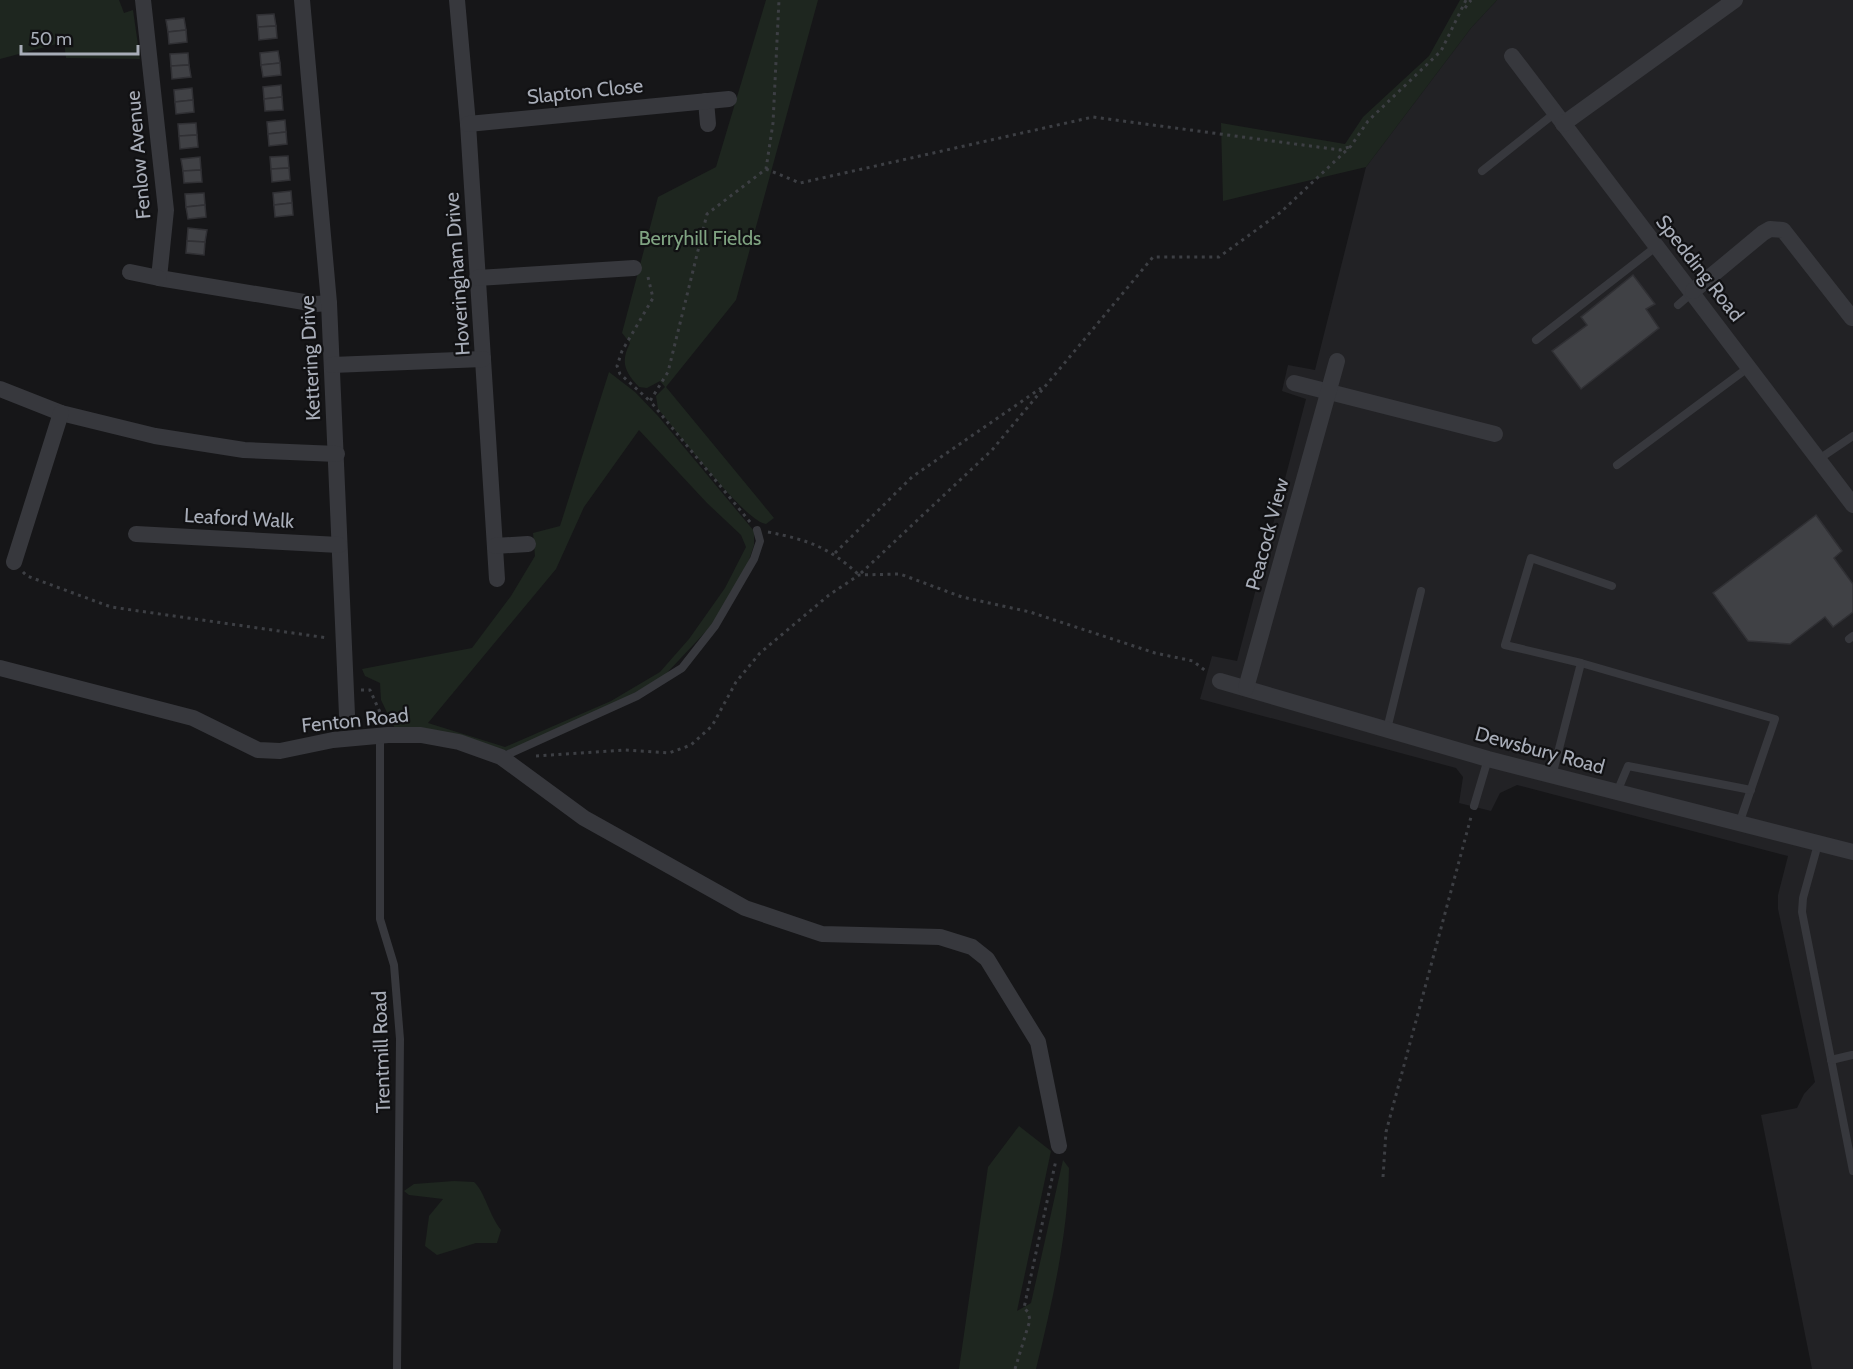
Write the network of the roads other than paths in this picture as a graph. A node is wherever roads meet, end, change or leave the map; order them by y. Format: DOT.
graph roads {
  1 [pos="143,0"];
  2 [pos="302,0"];
  3 [pos="457,0"];
  4 [pos="1735,0"];
  5 [pos="1512,56"];
  6 [pos="729,99"];
  7 [pos="706,101"];
  8 [pos="1559,118"];
  9 [pos="468,124"];
  10 [pos="708,124"];
  11 [pos="1482,171"];
  12 [pos="1656,246"];
  13 [pos="603,253"];
  14 [pos="634,268"];
  15 [pos="604,270"];
  16 [pos="130,272"];
  17 [pos="159,278"];
  18 [pos="477,278"];
  19 [pos="1693,291"];
  20 [pos="329,303"];
  21 [pos="1678,305"];
  22 [pos="1852,318"];
  23 [pos="1536,340"];
  24 [pos="483,359"];
  25 [pos="1337,361"];
  26 [pos="332,365"];
  27 [pos="1749,367"];
  28 [pos="1294,382"];
  29 [pos="0,388"];
  30 [pos="1328,391"];
  31 [pos="61,413"];
  32 [pos="1494,434"];
  33 [pos="1853,436"];
  34 [pos="337,454"];
  35 [pos="1819,459"];
  36 [pos="1617,465"];
  37 [pos="1853,505"];
  38 [pos="757,530"];
  39 [pos="136,534"];
  40 [pos="528,544"];
  41 [pos="339,545"];
  42 [pos="495,546"];
  43 [pos="14,562"];
  44 [pos="498,579"];
  45 [pos="1612,586"];
  46 [pos="1421,591"];
  47 [pos="1581,663"];
  48 [pos="0,668"];
  49 [pos="1220,681"];
  50 [pos="1246,688"];
  51 [pos="347,715"];
  52 [pos="1387,729"];
  53 [pos="384,736"];
  54 [pos="501,758"];
  55 [pos="1488,759"];
  56 [pos="1552,776"];
  57 [pos="1751,790"];
  58 [pos="1617,792"];
  59 [pos="1474,806"];
  60 [pos="1739,824"];
  61 [pos="1818,844"];
  62 [pos="1853,852"];
  63 [pos="1852,1055"];
  64 [pos="1831,1060"];
  65 [pos="1059,1146"];
  66 [pos="1853,1171"];
  67 [pos="397,1369"];
  1 -- 17 [label="street, Fenlow Avenue"];
  2 -- 20 [label="street, Kettering Drive"];
  3 -- 9 [label="street, Hoveringham Drive"];
  4 -- 8 [label="street"];
  5 -- 8 [label="street, Spedding Road"];
  6 -- 7 [label="street, Slapton Close"];
  7 -- 9 [label="street, Slapton Close"];
  7 -- 10 [label="street"];
  8 -- 11 [label="lane"];
  8 -- 12 [label="street, Spedding Road"];
  9 -- 18 [label="street, Hoveringham Drive"];
  12 -- 19 [label="street, Spedding Road"];
  12 -- 23 [label="lane"];
  13 -- 15 [label="street"];
  14 -- 15 [label="street"];
  15 -- 18 [label="street"];
  16 -- 17 [label="street"];
  17 -- 20 [label="street"];
  18 -- 24 [label="street, Hoveringham Drive"];
  19 -- 21 [label="lane"];
  19 -- 22 [label="street"];
  19 -- 27 [label="street, Spedding Road"];
  20 -- 26 [label="street, Kettering Drive"];
  24 -- 26 [label="street"];
  24 -- 42 [label="street, Hoveringham Drive"];
  25 -- 30 [label="street, Peacock View"];
  26 -- 34 [label="street, Kettering Drive"];
  27 -- 35 [label="street, Spedding Road"];
  27 -- 36 [label="lane"];
  28 -- 30 [label="street"];
  29 -- 31 [label="street"];
  30 -- 32 [label="street"];
  30 -- 50 [label="street, Peacock View"];
  31 -- 34 [label="street"];
  31 -- 43 [label="street"];
  33 -- 35 [label="lane"];
  34 -- 41 [label="street, Kettering Drive"];
  35 -- 37 [label="street, Spedding Road"];
  38 -- 54 [label="lane"];
  39 -- 41 [label="street, Leaford Walk"];
  40 -- 42 [label="street"];
  41 -- 51 [label="street, Kettering Drive"];
  42 -- 44 [label="street, Hoveringham Drive"];
  45 -- 47 [label="lane"];
  46 -- 52 [label="lane"];
  47 -- 56 [label="lane"];
  47 -- 57 [label="lane"];
  48 -- 53 [label="street, Fenton Road"];
  49 -- 50 [label="street, Dewsbury Road"];
  50 -- 52 [label="street, Dewsbury Road"];
  52 -- 55 [label="street, Dewsbury Road"];
  53 -- 54 [label="street, Fenton Road"];
  53 -- 67 [label="lane, Trentmill Road"];
  54 -- 65 [label="street, Fenton Road"];
  55 -- 56 [label="street, Dewsbury Road"];
  55 -- 59 [label="lane"];
  56 -- 58 [label="street, Dewsbury Road"];
  57 -- 58 [label="lane"];
  57 -- 60 [label="lane"];
  58 -- 60 [label="street, Dewsbury Road"];
  60 -- 61 [label="street, Dewsbury Road"];
  61 -- 62 [label="street, Dewsbury Road"];
  61 -- 64 [label="lane"];
  63 -- 64 [label="lane"];
  64 -- 66 [label="lane"];
}
